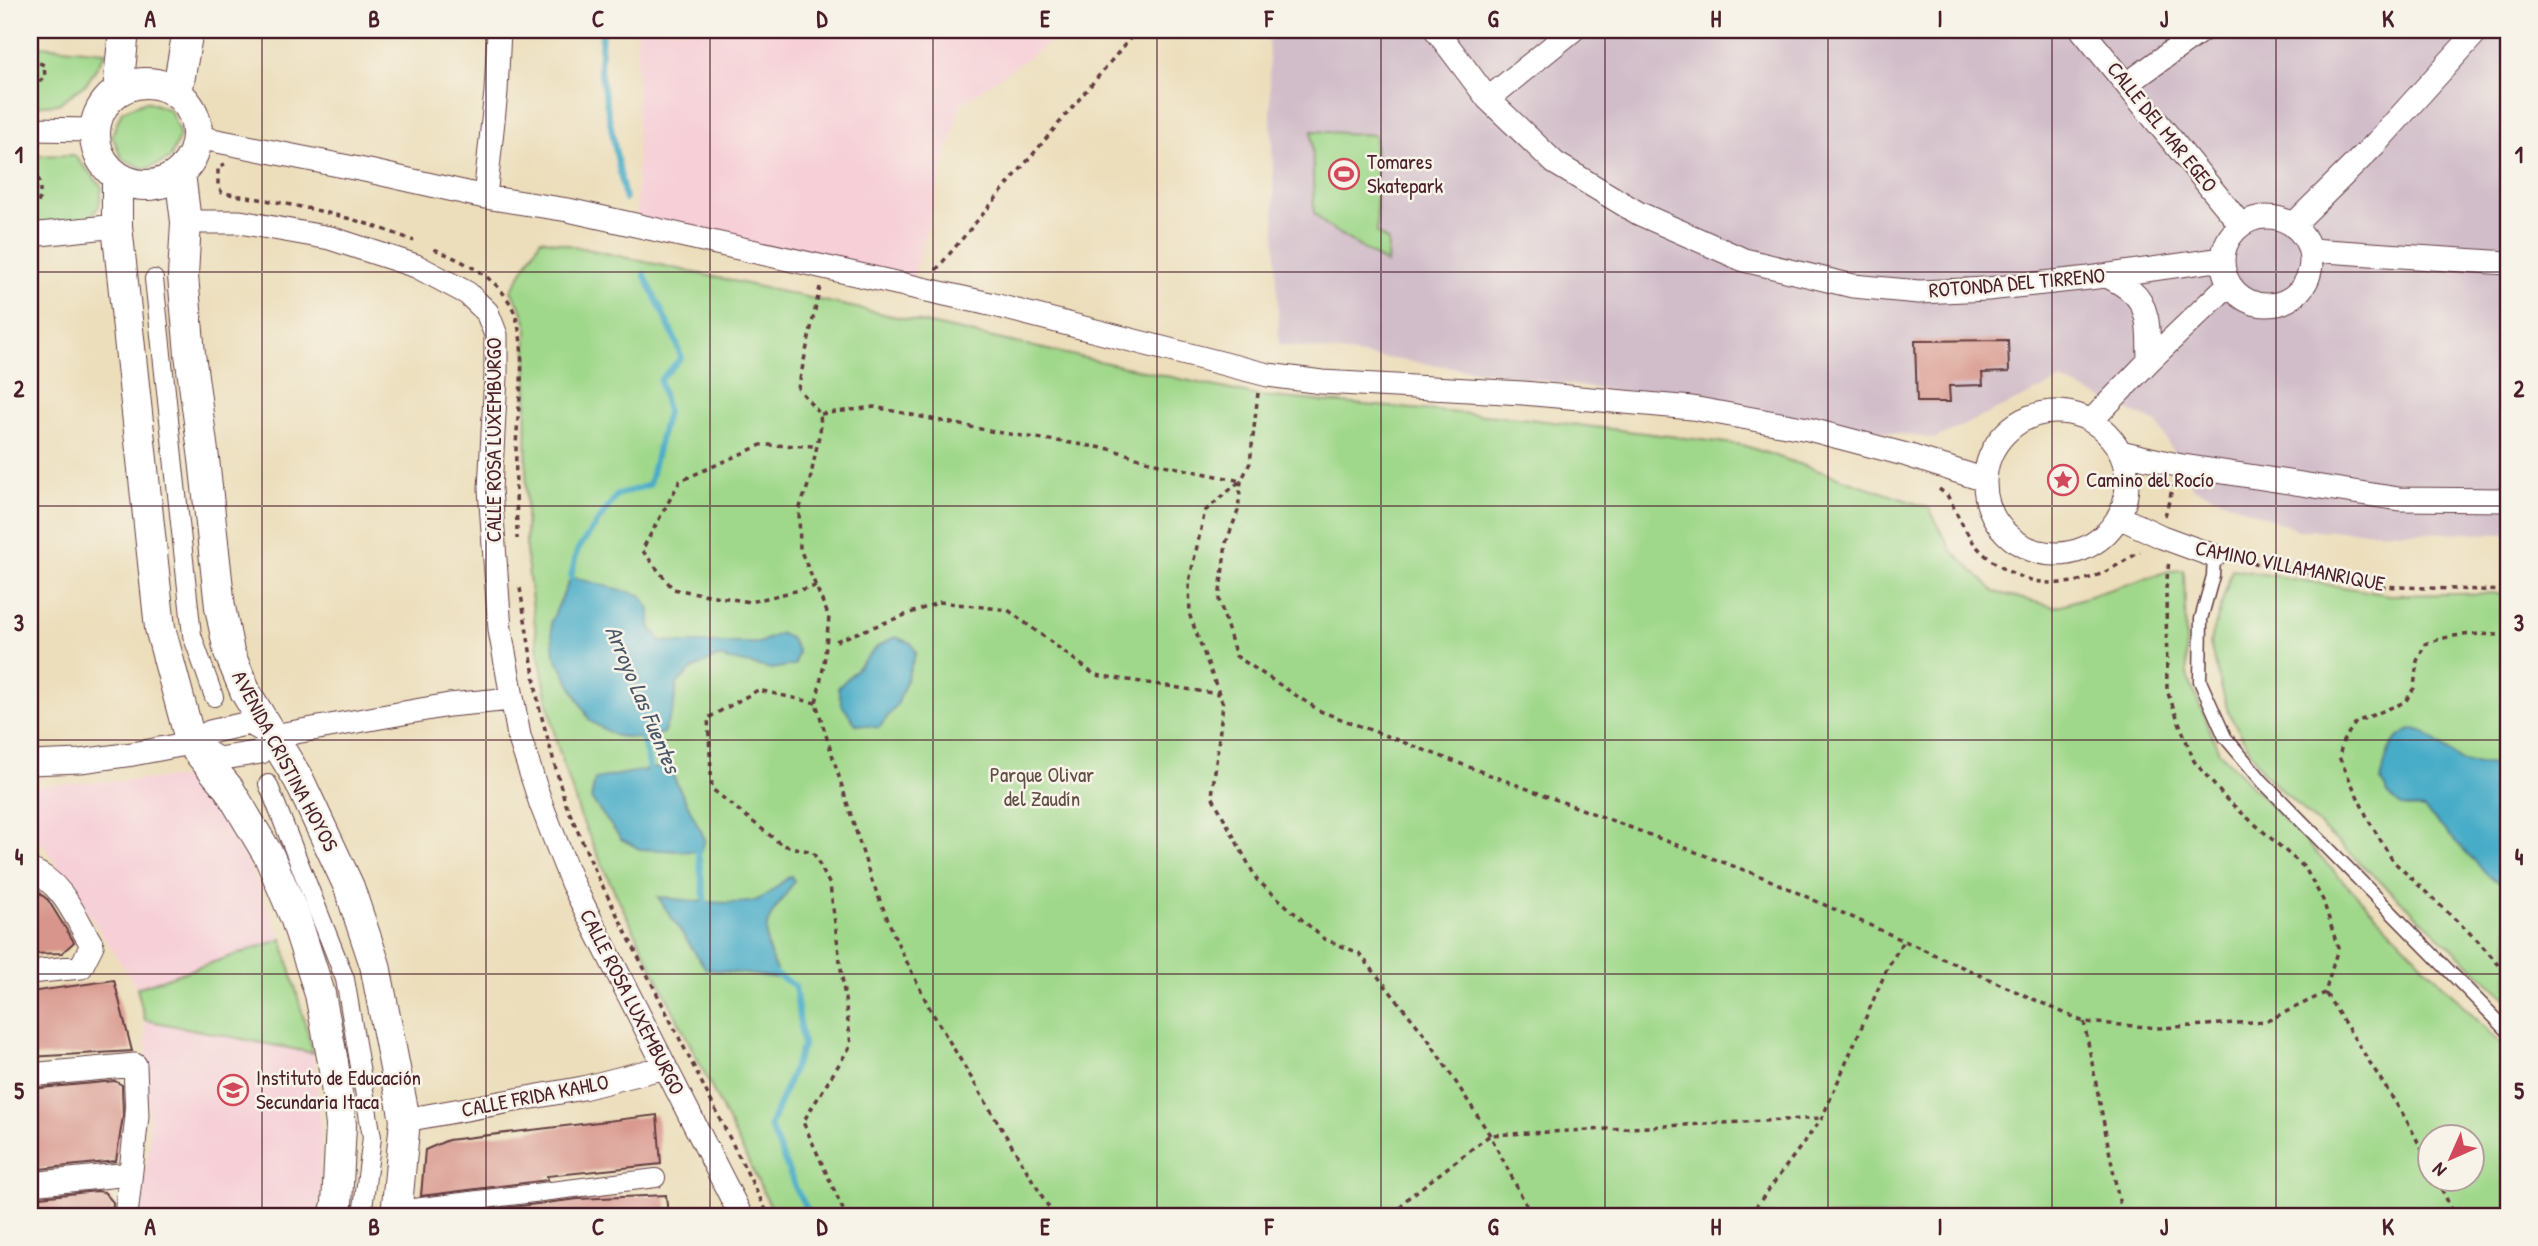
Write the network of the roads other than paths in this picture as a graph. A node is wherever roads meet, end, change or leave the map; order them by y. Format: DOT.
graph roads {
  1 [pos="124,30"];
  2 [pos="187,30"];
  3 [pos="499,30"];
  4 [pos="1436,30"];
  5 [pos="1573,30"];
  6 [pos="2082,30"];
  7 [pos="2202,30"];
  8 [pos="2478,30"];
  9 [pos="2127,84"];
  10 [pos="118,91"];
  11 [pos="177,93"];
  12 [pos="1488,99"];
  13 [pos="30,129"];
  14 [pos="94,130"];
  15 [pos="197,137"];
  16 [pos="180,173"];
  17 [pos="117,177"];
  18 [pos="485,197"];
  19 [pos="186,222"];
  20 [pos="2241,225"];
  21 [pos="2293,225"];
  22 [pos="117,226"];
  23 [pos="30,234"];
  24 [pos="2310,250"];
  25 [pos="2223,258"];
  26 [pos="2508,263"];
  27 [pos="2107,276"];
  28 [pos="154,279"];
  29 [pos="2229,284"];
  30 [pos="2148,361"];
  31 [pos="2091,421"];
  32 [pos="2120,452"];
  33 [pos="1985,480"];
  34 [pos="2508,500"];
  35 [pos="2119,517"];
  36 [pos="2214,556"];
  37 [pos="214,697"];
  38 [pos="512,699"];
  39 [pos="273,736"];
  40 [pos="191,743"];
  41 [pos="30,763"];
  42 [pos="268,784"];
  43 [pos="30,870"];
  44 [pos="30,972"];
  45 [pos="2508,1031"];
  46 [pos="665,1067"];
  47 [pos="30,1075"];
  48 [pos="405,1120"];
  49 [pos="130,1174"];
  50 [pos="656,1178"];
  51 [pos="30,1184"];
  52 [pos="397,1213"];
  53 [pos="126,1216"];
  54 [pos="334,1216"];
  55 [pos="362,1216"];
  56 [pos="741,1216"];
  1 -- 10 [label="street"];
  2 -- 11 [label="street"];
  3 -- 18 [label="street"];
  4 -- 12 [label="street, ROTONDA DEL TIRRENO"];
  5 -- 12 [label="street"];
  6 -- 9 [label="street, CALLE DEL MAR EGEO"];
  7 -- 9 [label="street"];
  8 -- 21 [label="street"];
  9 -- 20 [label="street, CALLE DEL MAR EGEO"];
  10 -- 11 [label="street"];
  10 -- 14 [label="street"];
  11 -- 15 [label="street"];
  12 -- 27 [label="street, ROTONDA DEL TIRRENO"];
  13 -- 14 [label="street"];
  14 -- 17 [label="street"];
  15 -- 16 [label="street"];
  15 -- 18 [label="street"];
  16 -- 17 [label="street"];
  16 -- 19 [label="street, AVENIDA CRISTINA HOYOS"];
  17 -- 22 [label="street"];
  18 -- 33 [label="street"];
  19 -- 38 [label="street, CALLE ROSA LUXEMBURGO"];
  19 -- 39 [label="street, AVENIDA CRISTINA HOYOS"];
  20 -- 21 [label="street"];
  20 -- 25 [label="street"];
  21 -- 24 [label="street"];
  22 -- 23 [label="street"];
  22 -- 40 [label="street"];
  24 -- 26 [label="street"];
  24 -- 29 [label="street"];
  25 -- 27 [label="street, ROTONDA DEL TIRRENO"];
  25 -- 29 [label="street"];
  27 -- 30 [label="street"];
  28 -- 37 [label="street"];
  29 -- 30 [label="street"];
  30 -- 31 [label="street"];
  31 -- 32 [label="street"];
  31 -- 33 [label="street"];
  32 -- 34 [label="street"];
  32 -- 35 [label="street"];
  33 -- 35 [label="street"];
  35 -- 36 [label="street, CAMINO VILLAMANRIQUE"];
  36 -- 45 [label="lane"];
  38 -- 39 [label="street"];
  38 -- 46 [label="street, CALLE ROSA LUXEMBURGO"];
  39 -- 40 [label="street"];
  39 -- 48 [label="street, AVENIDA CRISTINA HOYOS"];
  40 -- 41 [label="street"];
  40 -- 54 [label="street"];
  42 -- 55 [label="street"];
  43 -- 44 [label="street"];
  46 -- 48 [label="street, CALLE FRIDA KAHLO"];
  46 -- 56 [label="street, CALLE ROSA LUXEMBURGO"];
  47 -- 49 [label="street"];
  48 -- 52 [label="street, AVENIDA CRISTINA HOYOS"];
  49 -- 51 [label="street"];
  49 -- 53 [label="street"];
  50 -- 52 [label="street"];
}
